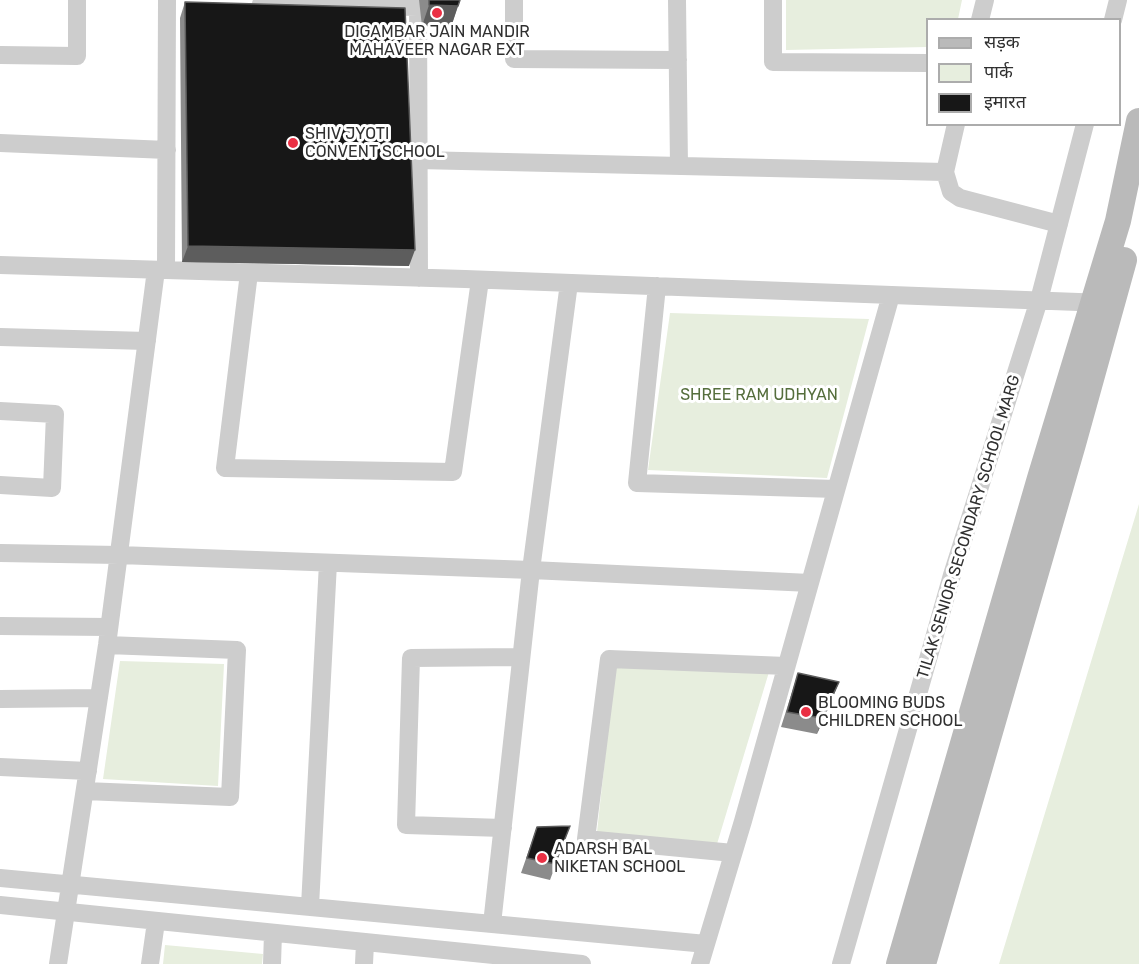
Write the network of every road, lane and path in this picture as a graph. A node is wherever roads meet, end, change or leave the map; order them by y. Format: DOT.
graph roads {
  1 [pos="77,0"];
  2 [pos="514,0"];
  3 [pos="677,0"];
  4 [pos="773,0"];
  5 [pos="985,0"];
  6 [pos="1118,0"];
  7 [pos="171,2"];
  8 [pos="238,4"];
  9 [pos="418,4"];
  10 [pos="980,18"];
  11 [pos="1114,18"];
  12 [pos="0,55"];
  13 [pos="678,60"];
  14 [pos="926,63"];
  15 [pos="1139,121"];
  16 [pos="956,126"];
  17 [pos="1084,126"];
  18 [pos="0,143"];
  19 [pos="166,150"];
  20 [pos="418,160"];
  21 [pos="679,166"];
  22 [pos="945,172"];
  23 [pos="1133,207"];
  24 [pos="1059,224"];
  25 [pos="0,265"];
  26 [pos="161,270"];
  27 [pos="249,273"];
  28 [pos="419,278"];
  29 [pos="480,280"];
  30 [pos="569,283"];
  31 [pos="657,286"];
  32 [pos="891,295"];
  33 [pos="1039,300"];
  34 [pos="1103,303"];
  35 [pos="0,337"];
  36 [pos="147,341"];
  37 [pos="0,411"];
  38 [pos="0,485"];
  39 [pos="836,489"];
  40 [pos="0,553"];
  41 [pos="119,555"];
  42 [pos="328,563"];
  43 [pos="531,570"];
  44 [pos="810,583"];
  45 [pos="0,626"];
  46 [pos="108,636"];
  47 [pos="521,657"];
  48 [pos="786,666"];
  49 [pos="99,698"];
  50 [pos="0,699"];
  51 [pos="0,767"];
  52 [pos="88,771"];
  53 [pos="85,791"];
  54 [pos="503,828"];
  55 [pos="733,853"];
  56 [pos="0,878"];
  57 [pos="71,884"];
  58 [pos="0,905"];
  59 [pos="310,906"];
  60 [pos="66,913"];
  61 [pos="156,921"];
  62 [pos="492,924"];
  63 [pos="273,933"];
  64 [pos="365,943"];
  65 [pos="706,945"];
  66 [pos="450,958"];
  67 [pos="58,964"];
  68 [pos="150,964"];
  69 [pos="272,964"];
  70 [pos="364,964"];
  71 [pos="582,964"];
  72 [pos="700,964"];
  73 [pos="841,964"];
  74 [pos="899,964"];
  75 [pos="923,964"];
  1 -- 12 [label="street"];
  2 -- 13 [label="street"];
  3 -- 13 [label="street"];
  4 -- 14 [label="street"];
  5 -- 10 [label="street"];
  6 -- 11 [label="street"];
  7 -- 19 [label="street"];
  8 -- 9 [label="street"];
  9 -- 20 [label="street"];
  13 -- 21 [label="street"];
  15 -- 23 [label="street"];
  16 -- 22 [label="street"];
  17 -- 24 [label="street, TILAK SENIOR SECONDARY SCHOOL MARG"];
  18 -- 19 [label="street"];
  19 -- 26 [label="street"];
  20 -- 21 [label="street"];
  20 -- 28 [label="street"];
  21 -- 22 [label="street"];
  22 -- 24 [label="street"];
  23 -- 34 [label="street"];
  24 -- 33 [label="street, TILAK SENIOR SECONDARY SCHOOL MARG"];
  25 -- 26 [label="street"];
  26 -- 27 [label="street"];
  26 -- 36 [label="street"];
  27 -- 28 [label="street"];
  27 -- 29 [label="street"];
  28 -- 29 [label="street"];
  29 -- 30 [label="street"];
  30 -- 31 [label="street"];
  30 -- 43 [label="street"];
  31 -- 32 [label="street"];
  31 -- 39 [label="street"];
  32 -- 33 [label="street"];
  32 -- 39 [label="street"];
  33 -- 34 [label="street"];
  33 -- 73 [label="street, TILAK SENIOR SECONDARY SCHOOL MARG"];
  34 -- 74 [label="street"];
  34 -- 75 [label="street"];
  35 -- 36 [label="street"];
  36 -- 41 [label="street"];
  37 -- 38 [label="street"];
  39 -- 44 [label="street"];
  40 -- 41 [label="street"];
  41 -- 42 [label="street"];
  41 -- 46 [label="street"];
  42 -- 43 [label="street"];
  42 -- 59 [label="street"];
  43 -- 44 [label="street"];
  43 -- 47 [label="street"];
  44 -- 48 [label="street"];
  45 -- 46 [label="street"];
  46 -- 49 [label="street"];
  46 -- 53 [label="street"];
  47 -- 54 [label="street"];
  47 -- 54 [label="street"];
  48 -- 55 [label="street"];
  48 -- 55 [label="street"];
  49 -- 50 [label="street"];
  49 -- 52 [label="street"];
  51 -- 52 [label="street"];
  52 -- 53 [label="street"];
  53 -- 57 [label="street"];
  54 -- 62 [label="street"];
  55 -- 65 [label="street"];
  56 -- 57 [label="street"];
  57 -- 59 [label="street"];
  57 -- 60 [label="street"];
  58 -- 60 [label="street"];
  59 -- 62 [label="street"];
  60 -- 61 [label="street"];
  60 -- 67 [label="street"];
  61 -- 63 [label="street"];
  61 -- 68 [label="street"];
  62 -- 65 [label="street"];
  63 -- 64 [label="street"];
  63 -- 69 [label="street"];
  64 -- 66 [label="street"];
  64 -- 70 [label="street"];
  65 -- 72 [label="street"];
  66 -- 71 [label="street"];
}
